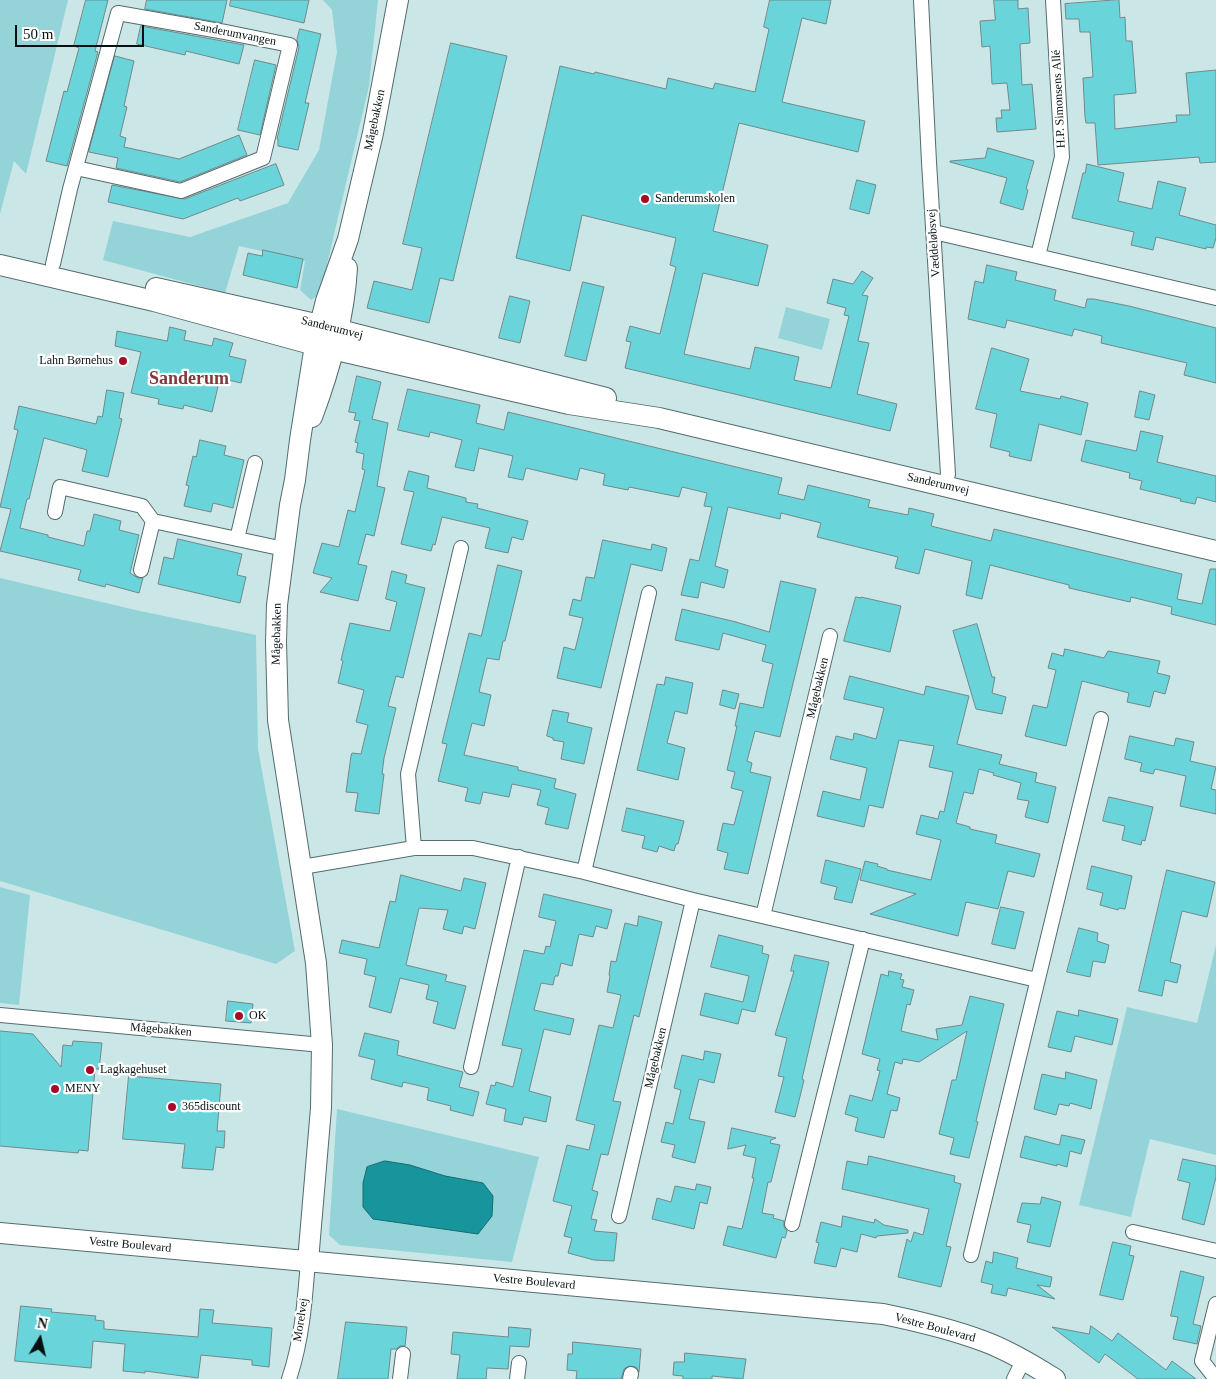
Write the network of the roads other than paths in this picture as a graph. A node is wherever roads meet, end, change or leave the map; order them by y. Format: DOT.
graph roads {
  1 [pos="398,0"];
  2 [pos="921,0"];
  3 [pos="1053,0"];
  4 [pos="76,168"];
  5 [pos="934,232"];
  6 [pos="0,252"];
  7 [pos="1038,256"];
  8 [pos="53,264"];
  9 [pos="0,265"];
  10 [pos="1216,298"];
  11 [pos="330,328"];
  12 [pos="325,348"];
  13 [pos="659,418"];
  14 [pos="255,462"];
  15 [pos="945,486"];
  16 [pos="54,512"];
  17 [pos="153,522"];
  18 [pos="237,539"];
  19 [pos="461,548"];
  20 [pos="284,549"];
  21 [pos="1216,551"];
  22 [pos="141,570"];
  23 [pos="649,593"];
  24 [pos="830,636"];
  25 [pos="1101,718"];
  26 [pos="414,848"];
  27 [pos="519,857"];
  28 [pos="302,867"];
  29 [pos="584,872"];
  30 [pos="693,900"];
  31 [pos="763,916"];
  32 [pos="863,939"];
  33 [pos="1037,980"];
  34 [pos="0,1015"];
  35 [pos="322,1045"];
  36 [pos="471,1067"];
  37 [pos="619,1216"];
  38 [pos="792,1224"];
  39 [pos="1133,1232"];
  40 [pos="0,1234"];
  41 [pos="1216,1251"];
  42 [pos="971,1255"];
  43 [pos="308,1261"];
  44 [pos="1216,1304"];
  45 [pos="403,1354"];
  46 [pos="1023,1361"];
  47 [pos="519,1363"];
  48 [pos="289,1379"];
  49 [pos="400,1379"];
  50 [pos="517,1379"];
  51 [pos="1014,1379"];
  52 [pos="1055,1379"];
  53 [pos="1216,1379"];
  1 -- 11 [label="street, Mågebakken"];
  2 -- 5 [label="street, Væddeløbsvej"];
  3 -- 7 [label="street, H.P. Simonsens Allé"];
  4 -- 4 [label="street, Sanderumvangen"];
  4 -- 8 [label="street, Sanderumvangen"];
  5 -- 7 [label="street"];
  5 -- 15 [label="street, Væddeløbsvej"];
  6 -- 8 [label="street, Sanderumvej"];
  7 -- 10 [label="street"];
  8 -- 11 [label="street, Sanderumvej"];
  9 -- 12 [label="street, Sanderumvej"];
  11 -- 12 [label="street, Mågebakken"];
  11 -- 13 [label="street, Sanderumvej"];
  12 -- 13 [label="street, Sanderumvej"];
  12 -- 20 [label="street, Mågebakken"];
  13 -- 15 [label="street, Sanderumvej"];
  14 -- 18 [label="street"];
  15 -- 21 [label="street, Sanderumvej"];
  16 -- 17 [label="street"];
  17 -- 18 [label="street"];
  17 -- 22 [label="street"];
  18 -- 20 [label="street"];
  19 -- 26 [label="street"];
  20 -- 28 [label="street, Mågebakken"];
  23 -- 29 [label="street"];
  24 -- 31 [label="street, Mågebakken"];
  25 -- 33 [label="street"];
  26 -- 27 [label="street"];
  26 -- 28 [label="street"];
  27 -- 29 [label="street"];
  27 -- 36 [label="street"];
  28 -- 35 [label="street, Mågebakken"];
  29 -- 30 [label="street"];
  30 -- 31 [label="street"];
  30 -- 37 [label="street, Mågebakken"];
  31 -- 32 [label="street"];
  32 -- 33 [label="street"];
  32 -- 38 [label="street"];
  33 -- 42 [label="street"];
  34 -- 35 [label="street, Mågebakken"];
  35 -- 43 [label="street, Mågebakken"];
  39 -- 41 [label="street"];
  40 -- 43 [label="street, Vestre Boulevard"];
  43 -- 46 [label="street, Vestre Boulevard"];
  43 -- 48 [label="street, Morelvej"];
  44 -- 53 [label="street"];
  45 -- 49 [label="street"];
  46 -- 51 [label="street"];
  46 -- 52 [label="street, Vestre Boulevard"];
  47 -- 50 [label="street"];
}
